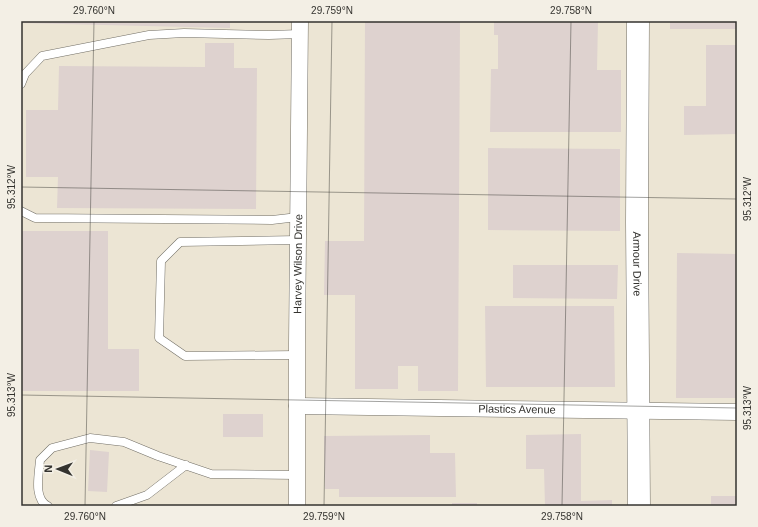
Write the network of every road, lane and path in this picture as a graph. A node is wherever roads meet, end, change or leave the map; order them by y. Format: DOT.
graph roads {
  1 [pos="638,21"];
  2 [pos="300,28"];
  3 [pos="21,84"];
  4 [pos="21,211"];
  5 [pos="298,217"];
  6 [pos="298,240"];
  7 [pos="297,355"];
  8 [pos="297,406"];
  9 [pos="638,410"];
  10 [pos="737,412"];
  11 [pos="186,465"];
  12 [pos="297,475"];
  13 [pos="48,506"];
  14 [pos="116,506"];
  15 [pos="297,506"];
  16 [pos="639,506"];
  1 -- 9 [label="street, Armour Drive"];
  2 -- 3 [label="lane"];
  2 -- 5 [label="street, Harvey Wilson Drive"];
  4 -- 5 [label="lane"];
  5 -- 6 [label="street, Harvey Wilson Drive"];
  6 -- 7 [label="street, Harvey Wilson Drive"];
  6 -- 7 [label="lane"];
  7 -- 8 [label="street, Harvey Wilson Drive"];
  8 -- 9 [label="street, Plastics Avenue"];
  8 -- 12 [label="street, Harvey Wilson Drive"];
  9 -- 10 [label="street, Plastics Avenue"];
  9 -- 16 [label="street, Armour Drive"];
  11 -- 12 [label="lane"];
  11 -- 13 [label="lane"];
  11 -- 14 [label="lane"];
  12 -- 15 [label="street, Harvey Wilson Drive"];
}
